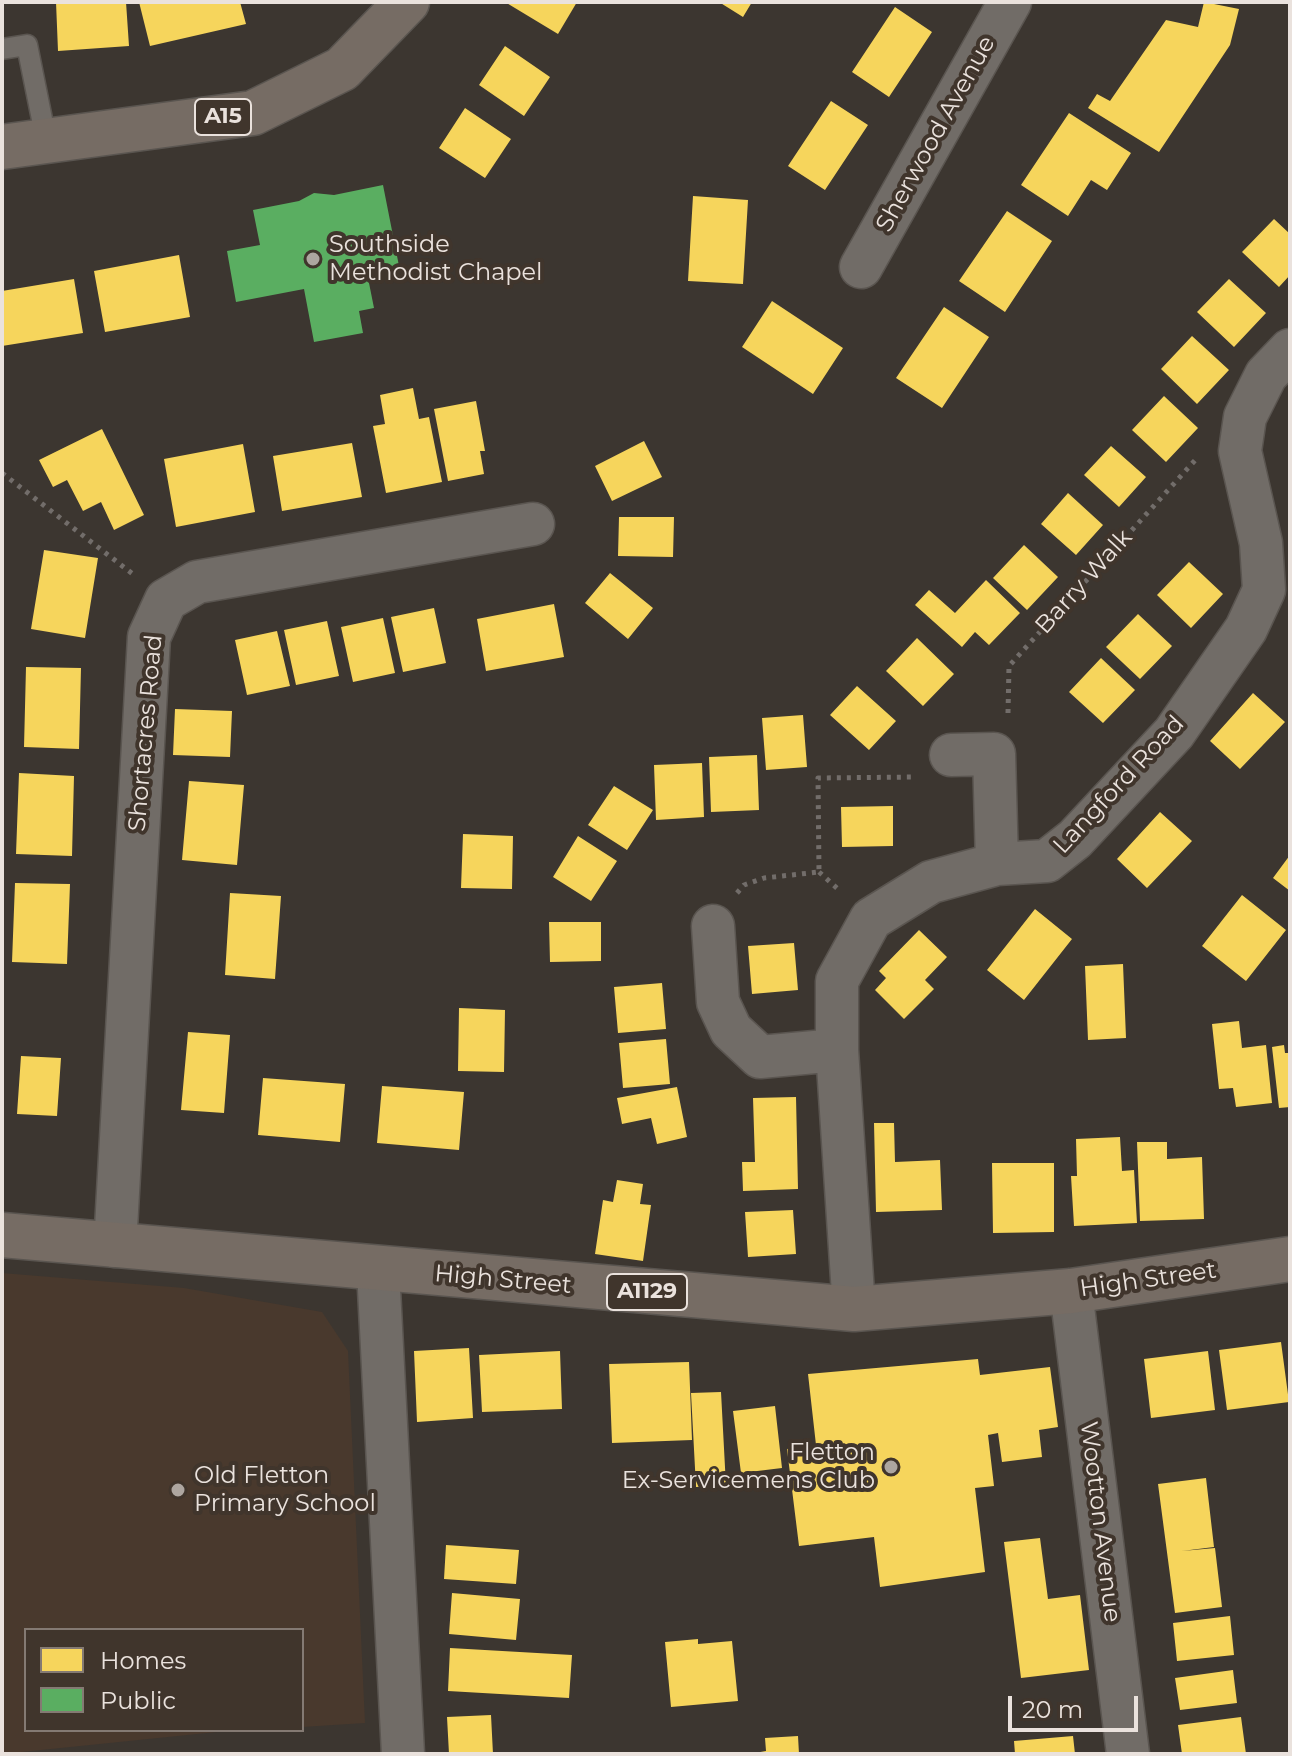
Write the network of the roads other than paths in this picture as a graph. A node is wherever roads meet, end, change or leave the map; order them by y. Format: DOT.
graph roads {
  1 [pos="407,2"];
  2 [pos="1010,2"];
  3 [pos="2,49"];
  4 [pos="46,139"];
  5 [pos="2,147"];
  6 [pos="861,267"];
  7 [pos="1290,350"];
  8 [pos="533,524"];
  9 [pos="951,755"];
  10 [pos="997,864"];
  11 [pos="713,926"];
  12 [pos="837,1050"];
  13 [pos="2,1235"];
  14 [pos="115,1246"];
  15 [pos="1290,1259"];
  16 [pos="378,1270"];
  17 [pos="1071,1291"];
  18 [pos="854,1309"];
  19 [pos="403,1754"];
  20 [pos="1128,1754"];
  1 -- 4 [label="main road, A15"];
  2 -- 6 [label="street, Sherwood Avenue"];
  3 -- 4 [label="lane"];
  4 -- 5 [label="main road, A15"];
  7 -- 10 [label="street, Langford Road"];
  8 -- 14 [label="street, Shortacres Road"];
  9 -- 10 [label="street"];
  10 -- 12 [label="street, Langford Road"];
  11 -- 12 [label="street"];
  12 -- 18 [label="street, Langford Road"];
  13 -- 14 [label="main road, High Street / A1129"];
  14 -- 16 [label="main road, High Street / A1129"];
  15 -- 17 [label="main road, High Street / A1129"];
  16 -- 18 [label="main road, High Street / A1129"];
  16 -- 19 [label="street"];
  17 -- 18 [label="main road, High Street / A1129"];
  17 -- 20 [label="street, Wootton Avenue"];
}
